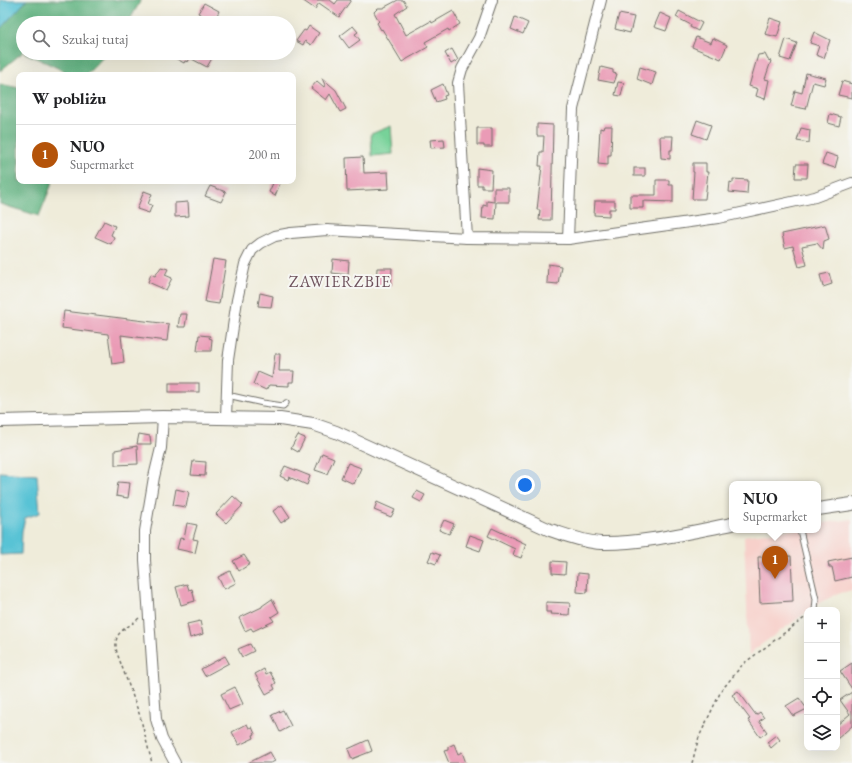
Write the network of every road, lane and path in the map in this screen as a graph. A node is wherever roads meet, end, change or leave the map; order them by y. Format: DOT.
graph roads {
  1 [pos="492,0"];
  2 [pos="601,0"];
  3 [pos="852,183"];
  4 [pos="467,238"];
  5 [pos="568,239"];
  6 [pos="226,395"];
  7 [pos="286,403"];
  8 [pos="163,417"];
  9 [pos="226,418"];
  10 [pos="0,421"];
  11 [pos="852,504"];
  12 [pos="821,509"];
  13 [pos="729,524"];
  14 [pos="801,533"];
  15 [pos="815,607"];
  16 [pos="148,610"];
  17 [pos="804,618"];
  18 [pos="152,763"];
  19 [pos="175,763"];
  20 [pos="692,763"];
  1 -- 4 [label="street"];
  2 -- 5 [label="street"];
  3 -- 5 [label="street"];
  4 -- 5 [label="street"];
  4 -- 6 [label="street"];
  6 -- 7 [label="lane"];
  6 -- 9 [label="street"];
  8 -- 9 [label="street"];
  8 -- 10 [label="street"];
  8 -- 16 [label="street"];
  9 -- 13 [label="street"];
  11 -- 12 [label="street"];
  14 -- 15 [label="lane"];
  16 -- 18 [label="path"];
  16 -- 19 [label="street"];
  17 -- 20 [label="path"];
}
